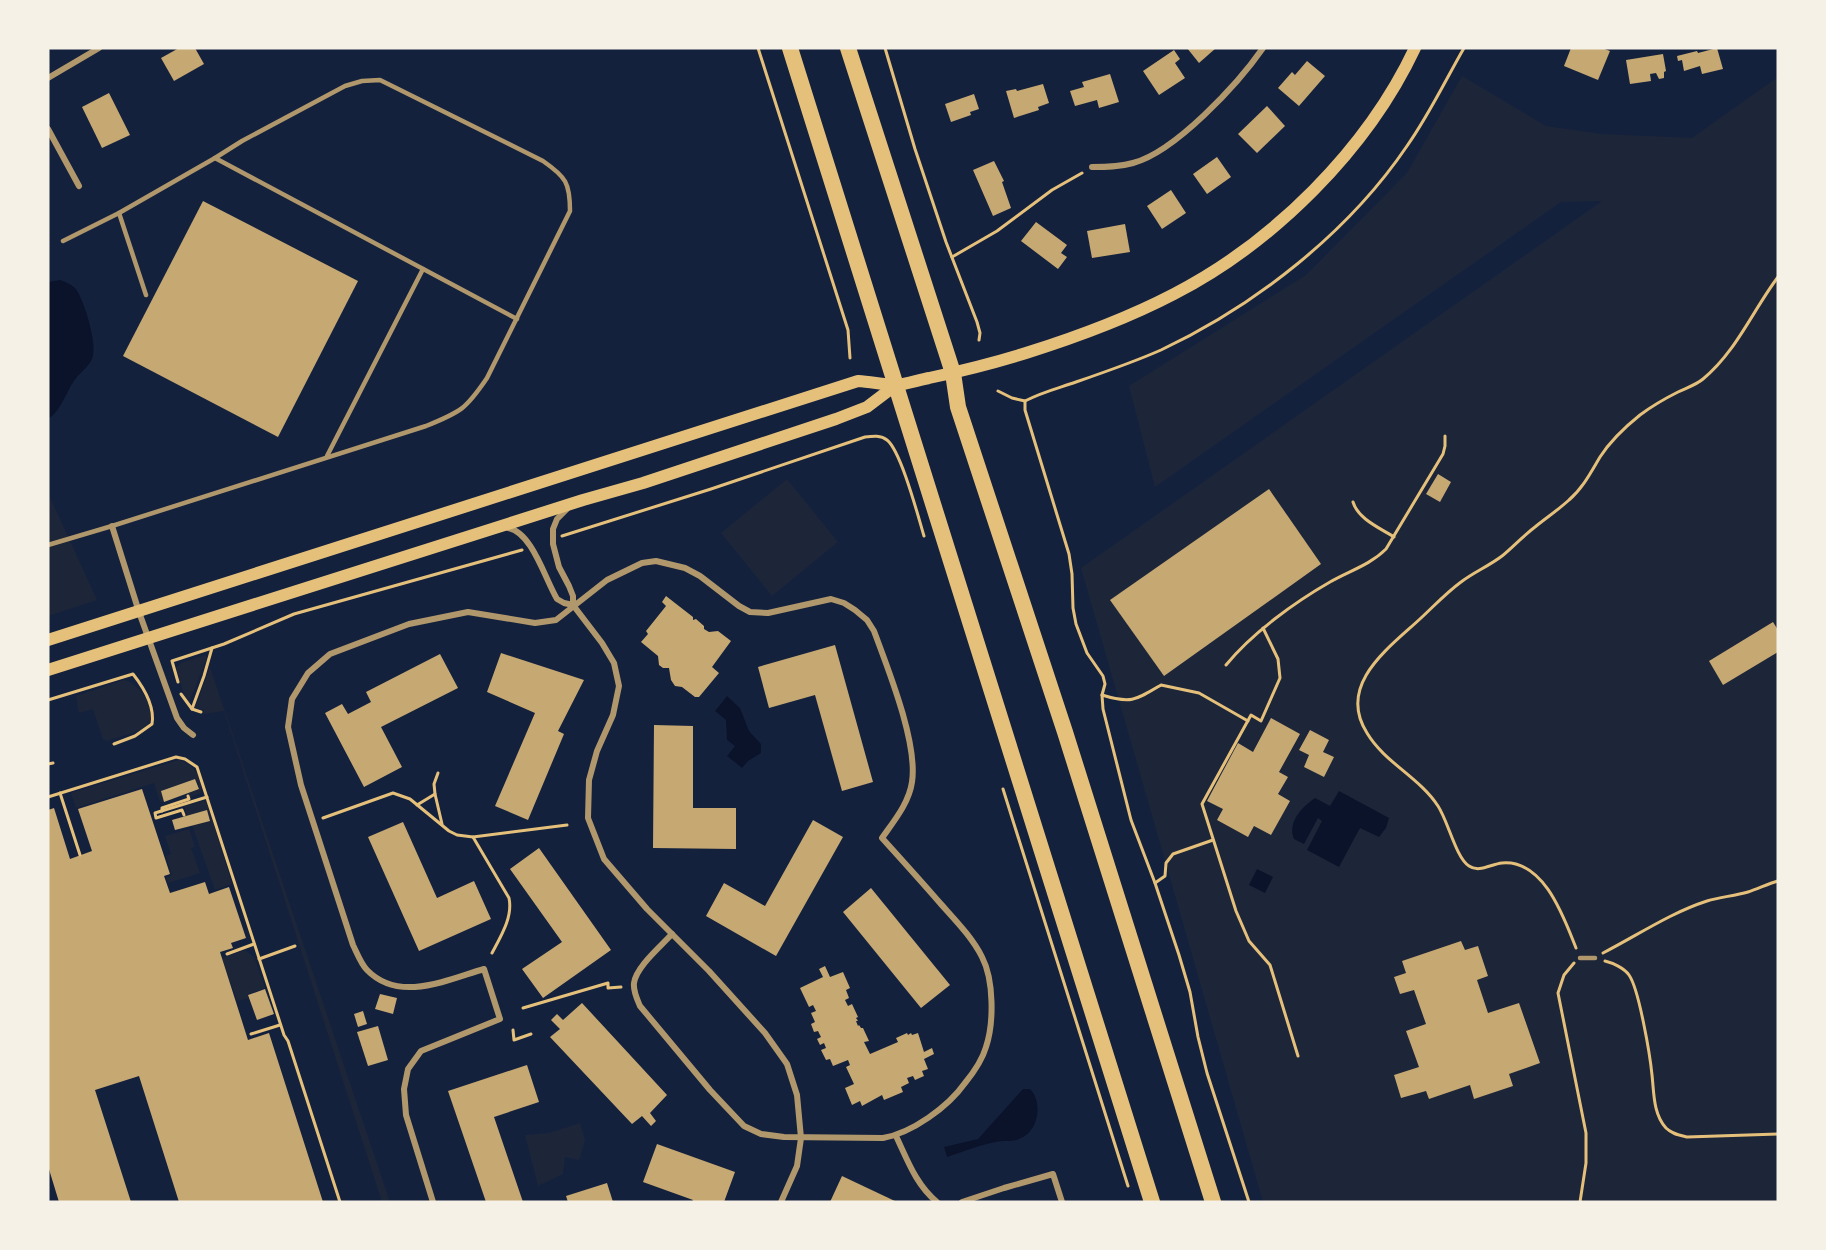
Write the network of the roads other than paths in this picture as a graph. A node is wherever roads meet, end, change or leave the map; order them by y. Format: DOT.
graph roads {
  1 [pos="99,48"];
  2 [pos="790,48"];
  3 [pos="848,48"];
  4 [pos="1263,48"];
  5 [pos="1415,48"];
  6 [pos="48,78"];
  7 [pos="48,129"];
  8 [pos="215,158"];
  9 [pos="1092,167"];
  10 [pos="79,186"];
  11 [pos="119,213"];
  12 [pos="63,241"];
  13 [pos="423,269"];
  14 [pos="146,295"];
  15 [pos="517,319"];
  16 [pos="953,373"];
  17 [pos="896,385"];
  18 [pos="327,456"];
  19 [pos="583,500"];
  20 [pos="112,526"];
  21 [pos="492,529"];
  22 [pos="48,544"];
  23 [pos="573,605"];
  24 [pos="139,612"];
  25 [pos="149,639"];
  26 [pos="48,640"];
  27 [pos="48,670"];
  28 [pos="193,735"];
  29 [pos="672,934"];
  30 [pos="1580,958"];
  31 [pos="1595,958"];
  32 [pos="896,1136"];
  33 [pos="801,1138"];
  34 [pos="434,1202"];
  35 [pos="781,1202"];
  36 [pos="937,1202"];
  37 [pos="963,1202"];
  38 [pos="1062,1202"];
  39 [pos="1152,1202"];
  40 [pos="1213,1202"];
  1 -- 6 [label="street"];
  2 -- 17 [label="highway"];
  3 -- 16 [label="highway"];
  4 -- 9 [label="street"];
  5 -- 16 [label="main road"];
  7 -- 10 [label="street"];
  8 -- 11 [label="lane"];
  8 -- 13 [label="lane"];
  8 -- 15 [label="lane"];
  11 -- 12 [label="lane"];
  11 -- 14 [label="lane"];
  13 -- 15 [label="lane"];
  13 -- 18 [label="lane"];
  15 -- 18 [label="lane"];
  16 -- 17 [label="main road"];
  16 -- 40 [label="highway"];
  17 -- 19 [label="main road"];
  17 -- 24 [label="main road"];
  17 -- 39 [label="highway"];
  18 -- 20 [label="lane"];
  19 -- 21 [label="main road"];
  19 -- 23 [label="street"];
  20 -- 22 [label="lane"];
  20 -- 24 [label="street"];
  21 -- 23 [label="street"];
  21 -- 25 [label="main road"];
  23 -- 29 [label="street"];
  23 -- 32 [label="street"];
  23 -- 34 [label="street"];
  24 -- 25 [label="street"];
  24 -- 26 [label="main road"];
  25 -- 27 [label="main road"];
  25 -- 28 [label="street"];
  29 -- 33 [label="street"];
  29 -- 33 [label="street"];
  30 -- 31 [label="lane"];
  32 -- 33 [label="street"];
  32 -- 36 [label="street"];
  33 -- 35 [label="street"];
  37 -- 38 [label="street"];
}
